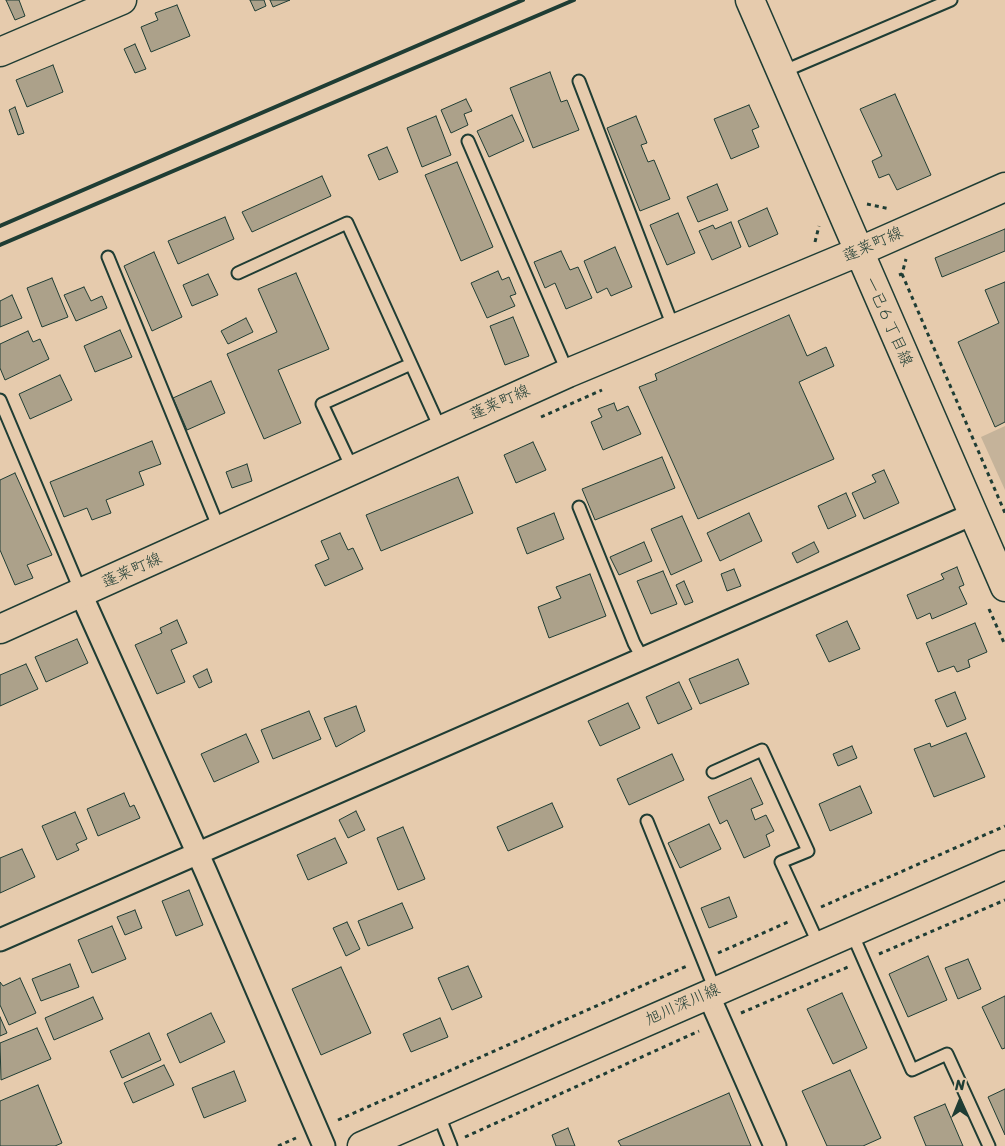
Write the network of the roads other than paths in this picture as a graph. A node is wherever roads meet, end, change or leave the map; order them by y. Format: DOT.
graph roads {
  1 [pos="122,0"];
  2 [pos="750,0"];
  3 [pos="951,0"];
  4 [pos="0,52"];
  5 [pos="782,72"];
  6 [pos="579,81"];
  7 [pos="468,141"];
  8 [pos="1005,187"];
  9 [pos="858,252"];
  10 [pos="108,257"];
  11 [pos="238,273"];
  12 [pos="674,328"];
  13 [pos="410,364"];
  14 [pos="568,373"];
  15 [pos="0,400"];
  16 [pos="442,430"];
  17 [pos="353,471"];
  18 [pos="579,507"];
  19 [pos="973,514"];
  20 [pos="220,531"];
  21 [pos="1005,587"];
  22 [pos="81,594"];
  23 [pos="0,629"];
  24 [pos="643,659"];
  25 [pos="713,772"];
  26 [pos="648,821"];
  27 [pos="198,854"];
  28 [pos="1005,865"];
  29 [pos="851,931"];
  30 [pos="0,940"];
  31 [pos="819,945"];
  32 [pos="712,992"];
  33 [pos="438,1112"];
  34 [pos="320,1138"];
  35 [pos="362,1146"];
  36 [pos="451,1146"];
  37 [pos="775,1146"];
  38 [pos="989,1146"];
  1 -- 4 [label="street"];
  2 -- 5 [label="street, 一已６丁目線"];
  3 -- 5 [label="lane"];
  5 -- 9 [label="street, 一已６丁目線"];
  6 -- 12 [label="lane"];
  7 -- 14 [label="lane"];
  8 -- 9 [label="street, 蓬莱町線"];
  9 -- 12 [label="street, 蓬莱町線"];
  9 -- 19 [label="street, 一已６丁目線"];
  10 -- 20 [label="lane"];
  11 -- 13 [label="lane"];
  12 -- 14 [label="street, 蓬莱町線"];
  13 -- 16 [label="lane"];
  13 -- 17 [label="lane"];
  14 -- 16 [label="street, 蓬莱町線"];
  15 -- 22 [label="lane"];
  16 -- 17 [label="street, 蓬莱町線"];
  17 -- 20 [label="street, 蓬莱町線"];
  18 -- 24 [label="lane"];
  19 -- 21 [label="street, 一已６丁目線"];
  19 -- 24 [label="street"];
  20 -- 22 [label="street, 蓬莱町線"];
  22 -- 23 [label="street, 蓬莱町線"];
  22 -- 27 [label="street"];
  24 -- 27 [label="street"];
  25 -- 31 [label="lane"];
  26 -- 32 [label="lane"];
  27 -- 30 [label="street"];
  27 -- 34 [label="street"];
  28 -- 29 [label="street, 旭川深川線"];
  29 -- 31 [label="street, 旭川深川線"];
  29 -- 38 [label="lane"];
  31 -- 32 [label="street, 旭川深川線"];
  32 -- 33 [label="street, 旭川深川線"];
  32 -- 37 [label="street"];
  33 -- 35 [label="street, 旭川深川線"];
  33 -- 36 [label="lane"];
}
